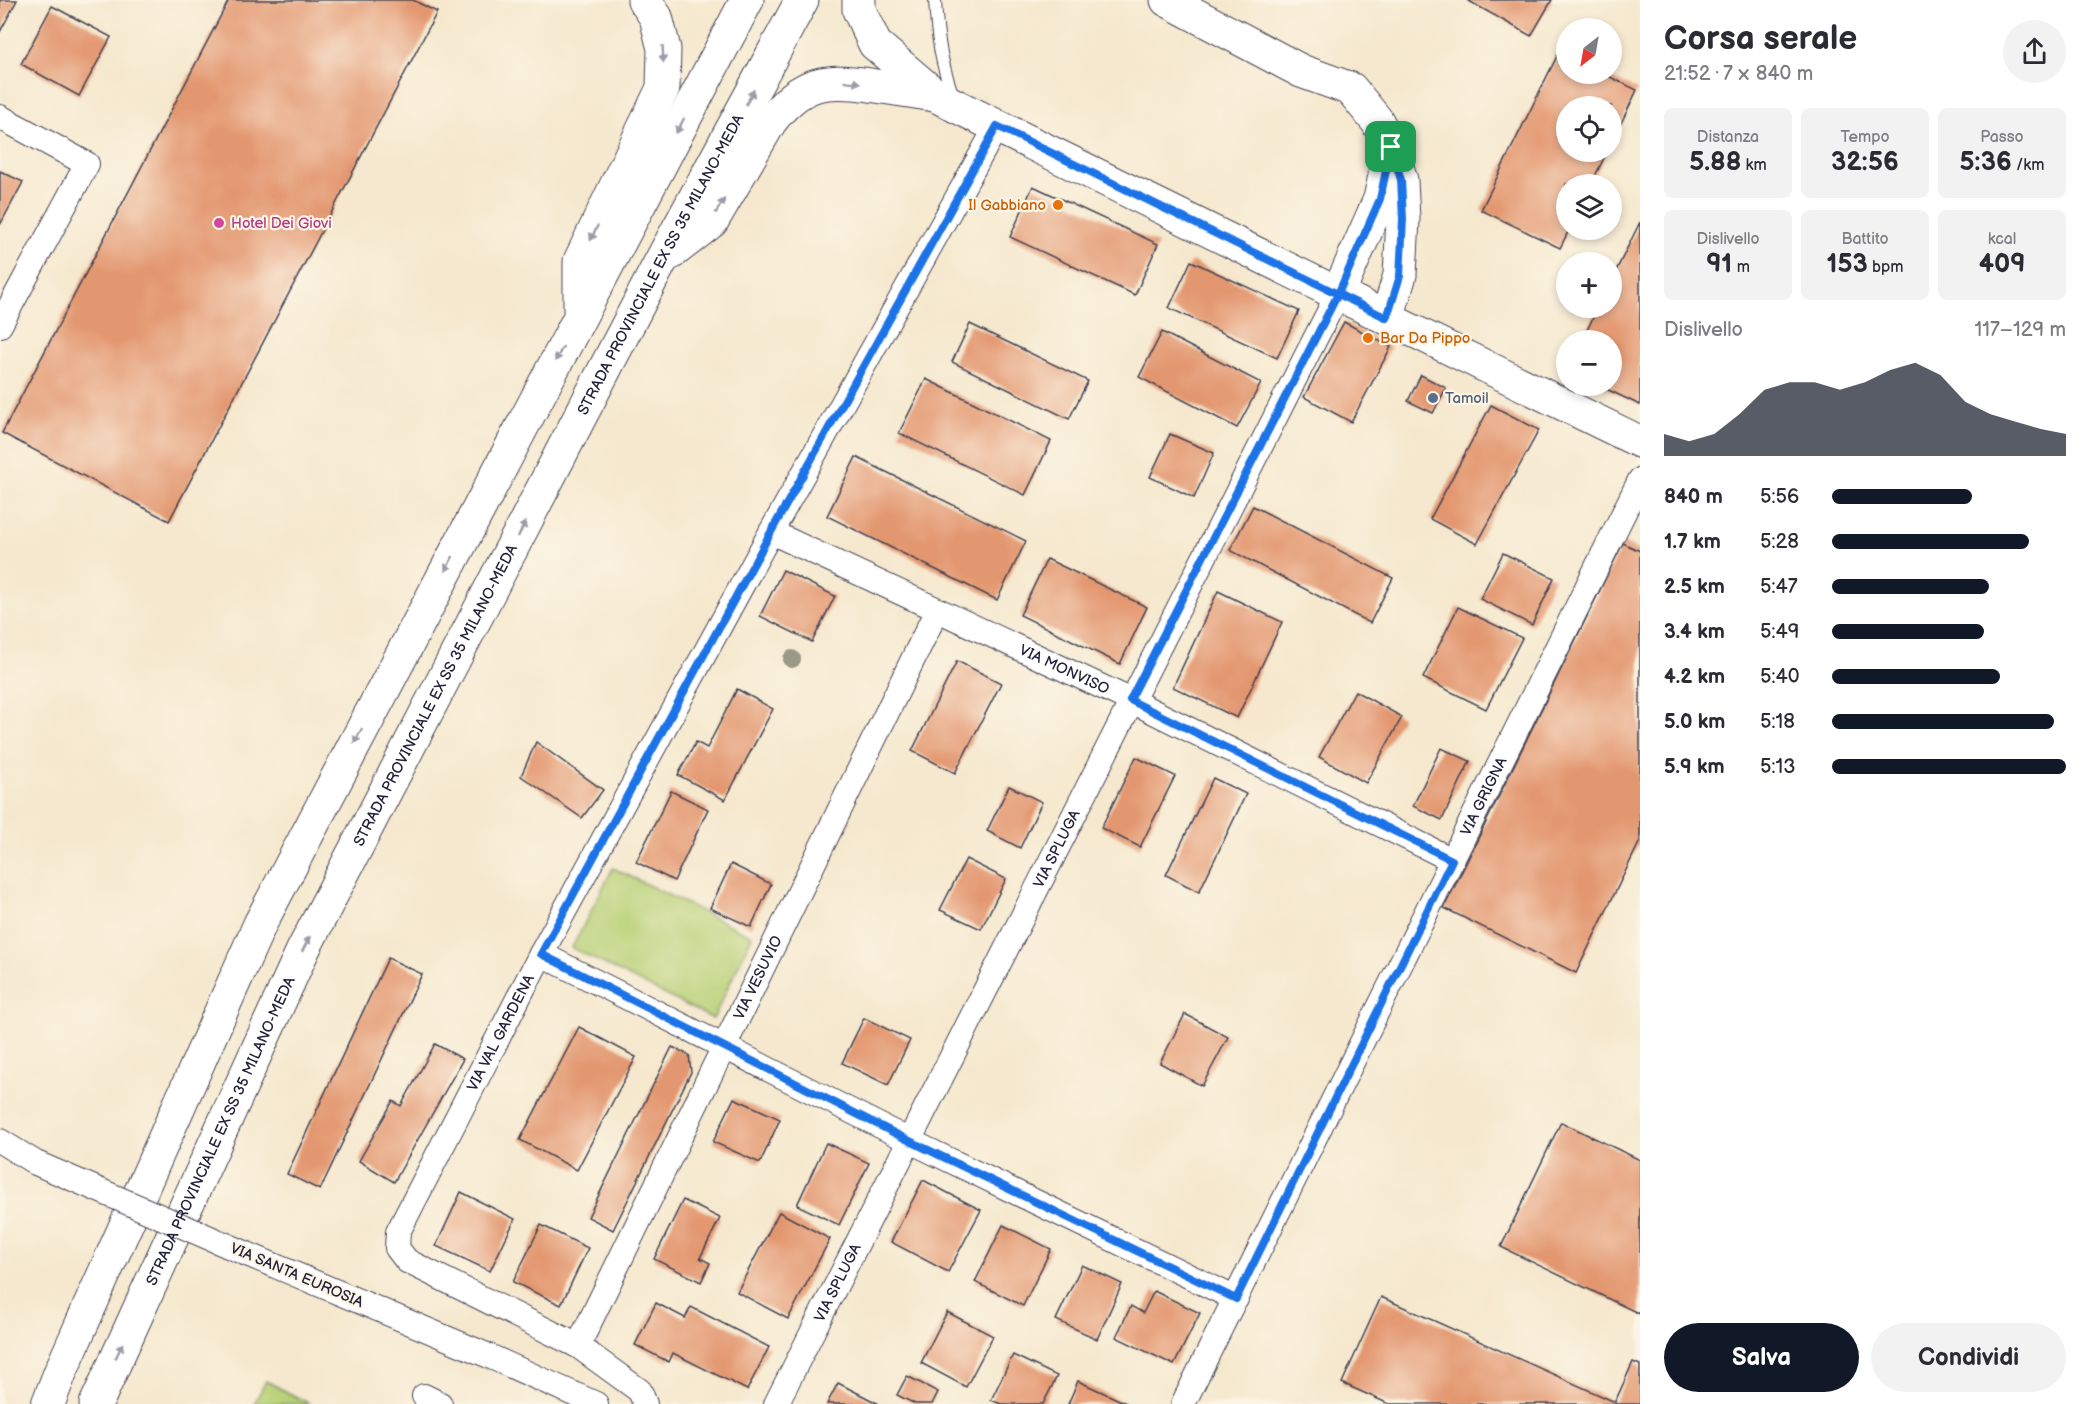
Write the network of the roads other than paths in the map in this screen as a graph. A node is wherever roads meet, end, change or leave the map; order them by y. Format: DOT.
graph roads {
  1 [pos="644,0"];
  2 [pos="747,0"];
  3 [pos="802,0"];
  4 [pos="859,0"];
  5 [pos="935,0"];
  6 [pos="1167,0"];
  7 [pos="946,100"];
  8 [pos="0,117"];
  9 [pos="997,126"];
  10 [pos="1391,147"];
  11 [pos="663,259"];
  12 [pos="1338,294"];
  13 [pos="580,314"];
  14 [pos="1387,318"];
  15 [pos="0,325"];
  16 [pos="1640,442"];
  17 [pos="1640,480"];
  18 [pos="771,532"];
  19 [pos="937,610"];
  20 [pos="1130,700"];
  21 [pos="1452,860"];
  22 [pos="541,954"];
  23 [pos="725,1046"];
  24 [pos="0,1141"];
  25 [pos="910,1141"];
  26 [pos="1236,1299"];
  27 [pos="578,1346"];
  28 [pos="48,1404"];
  29 [pos="96,1404"];
  30 [pos="596,1404"];
  31 [pos="645,1404"];
  32 [pos="776,1404"];
  33 [pos="1183,1404"];
  1 -- 13 [label="main road, one-way"];
  2 -- 13 [label="main road, one-way"];
  11 -- 3 [label="main road, STRADA PROVINCIALE EX SS 35 MILANO-MEDA, one-way"];
  4 -- 7 [label="main road"];
  5 -- 7 [label="lane"];
  6 -- 10 [label="main road"];
  7 -- 9 [label="main road"];
  11 -- 7 [label="main road, one-way"];
  8 -- 15 [label="street"];
  9 -- 12 [label="main road"];
  9 -- 18 [label="street, VIA VAL GARDENA"];
  10 -- 12 [label="main road"];
  10 -- 14 [label="main road"];
  29 -- 11 [label="main road, STRADA PROVINCIALE EX SS 35 MILANO-MEDA, one-way"];
  12 -- 14 [label="main road"];
  12 -- 20 [label="street, VIA SPLUGA"];
  13 -- 28 [label="main road, one-way"];
  14 -- 16 [label="street"];
  17 -- 21 [label="street, VIA GRIGNA"];
  18 -- 19 [label="street, VIA MONVISO"];
  18 -- 22 [label="street, VIA VAL GARDENA"];
  19 -- 20 [label="street, VIA MONVISO"];
  19 -- 23 [label="street, VIA VESUVIO"];
  20 -- 21 [label="street, VIA MONVISO"];
  20 -- 25 [label="street, VIA SPLUGA"];
  21 -- 26 [label="street, VIA GRIGNA"];
  22 -- 23 [label="street"];
  22 -- 27 [label="street, VIA VAL GARDENA"];
  23 -- 25 [label="street"];
  23 -- 27 [label="street, VIA VESUVIO"];
  24 -- 30 [label="street, VIA SANTA EUROSIA, bridge"];
  25 -- 26 [label="street"];
  25 -- 32 [label="street, VIA SPLUGA"];
  26 -- 33 [label="street, VIA GRIGNA"];
  27 -- 31 [label="street"];
}
